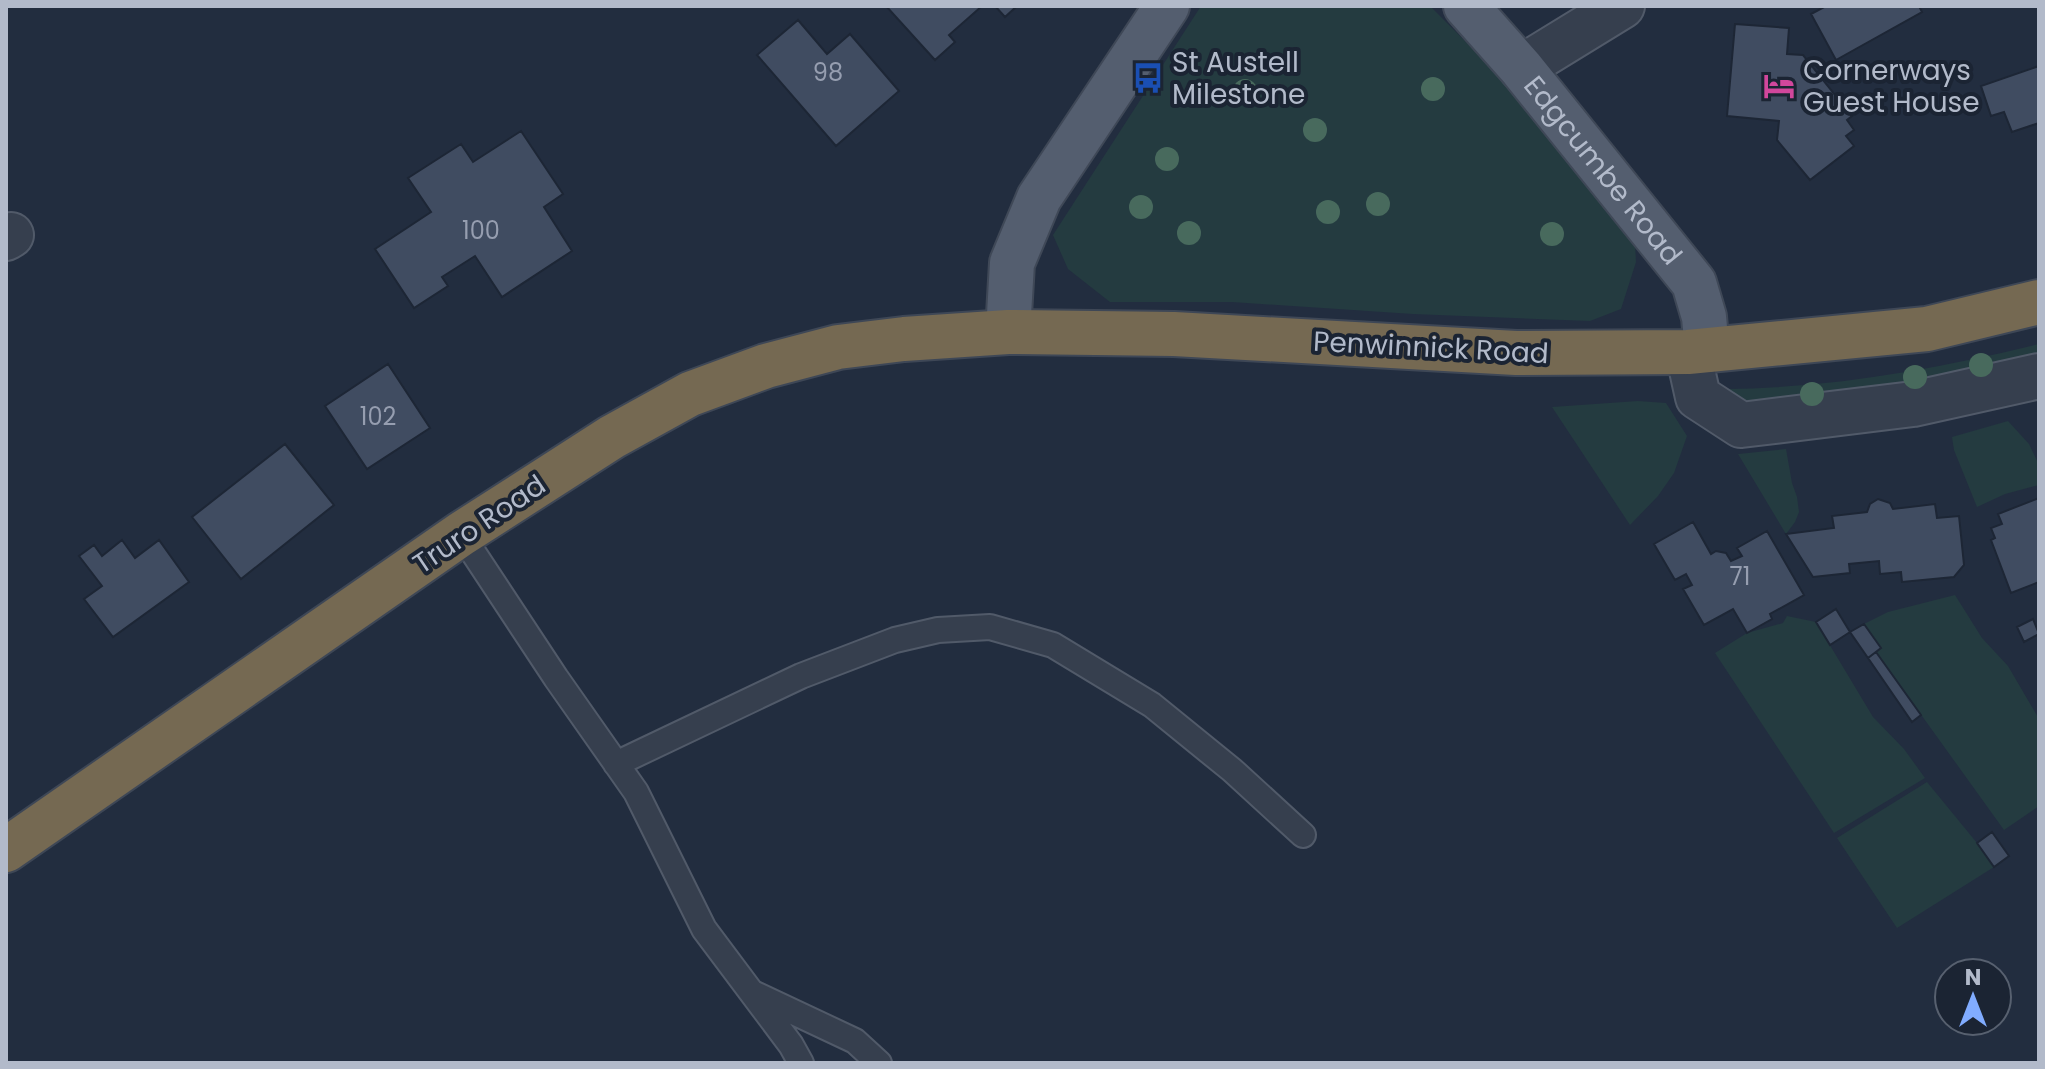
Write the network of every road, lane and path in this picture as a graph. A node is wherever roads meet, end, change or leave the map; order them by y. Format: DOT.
graph roads {
  1 [pos="1167,6"];
  2 [pos="1466,6"];
  3 [pos="1622,6"];
  4 [pos="1521,68"];
  5 [pos="2039,302"];
  6 [pos="1008,332"];
  7 [pos="1174,334"];
  8 [pos="1698,351"];
  9 [pos="2039,376"];
  10 [pos="461,534"];
  11 [pos="616,764"];
  12 [pos="1303,835"];
  13 [pos="6,850"];
  14 [pos="751,992"];
  15 [pos="801,1063"];
  16 [pos="879,1063"];
  1 -- 6 [label="main road"];
  2 -- 4 [label="main road, Edgcumbe Road"];
  3 -- 4 [label="street"];
  4 -- 8 [label="main road, Edgcumbe Road"];
  5 -- 8 [label="highway, Penwinnick Road"];
  6 -- 7 [label="highway, Truro Road"];
  6 -- 10 [label="highway, Truro Road"];
  7 -- 8 [label="highway, Penwinnick Road"];
  8 -- 9 [label="street"];
  10 -- 11 [label="lane"];
  10 -- 13 [label="highway, Truro Road"];
  11 -- 12 [label="lane"];
  11 -- 14 [label="lane"];
  14 -- 15 [label="lane"];
  14 -- 16 [label="lane"];
}
